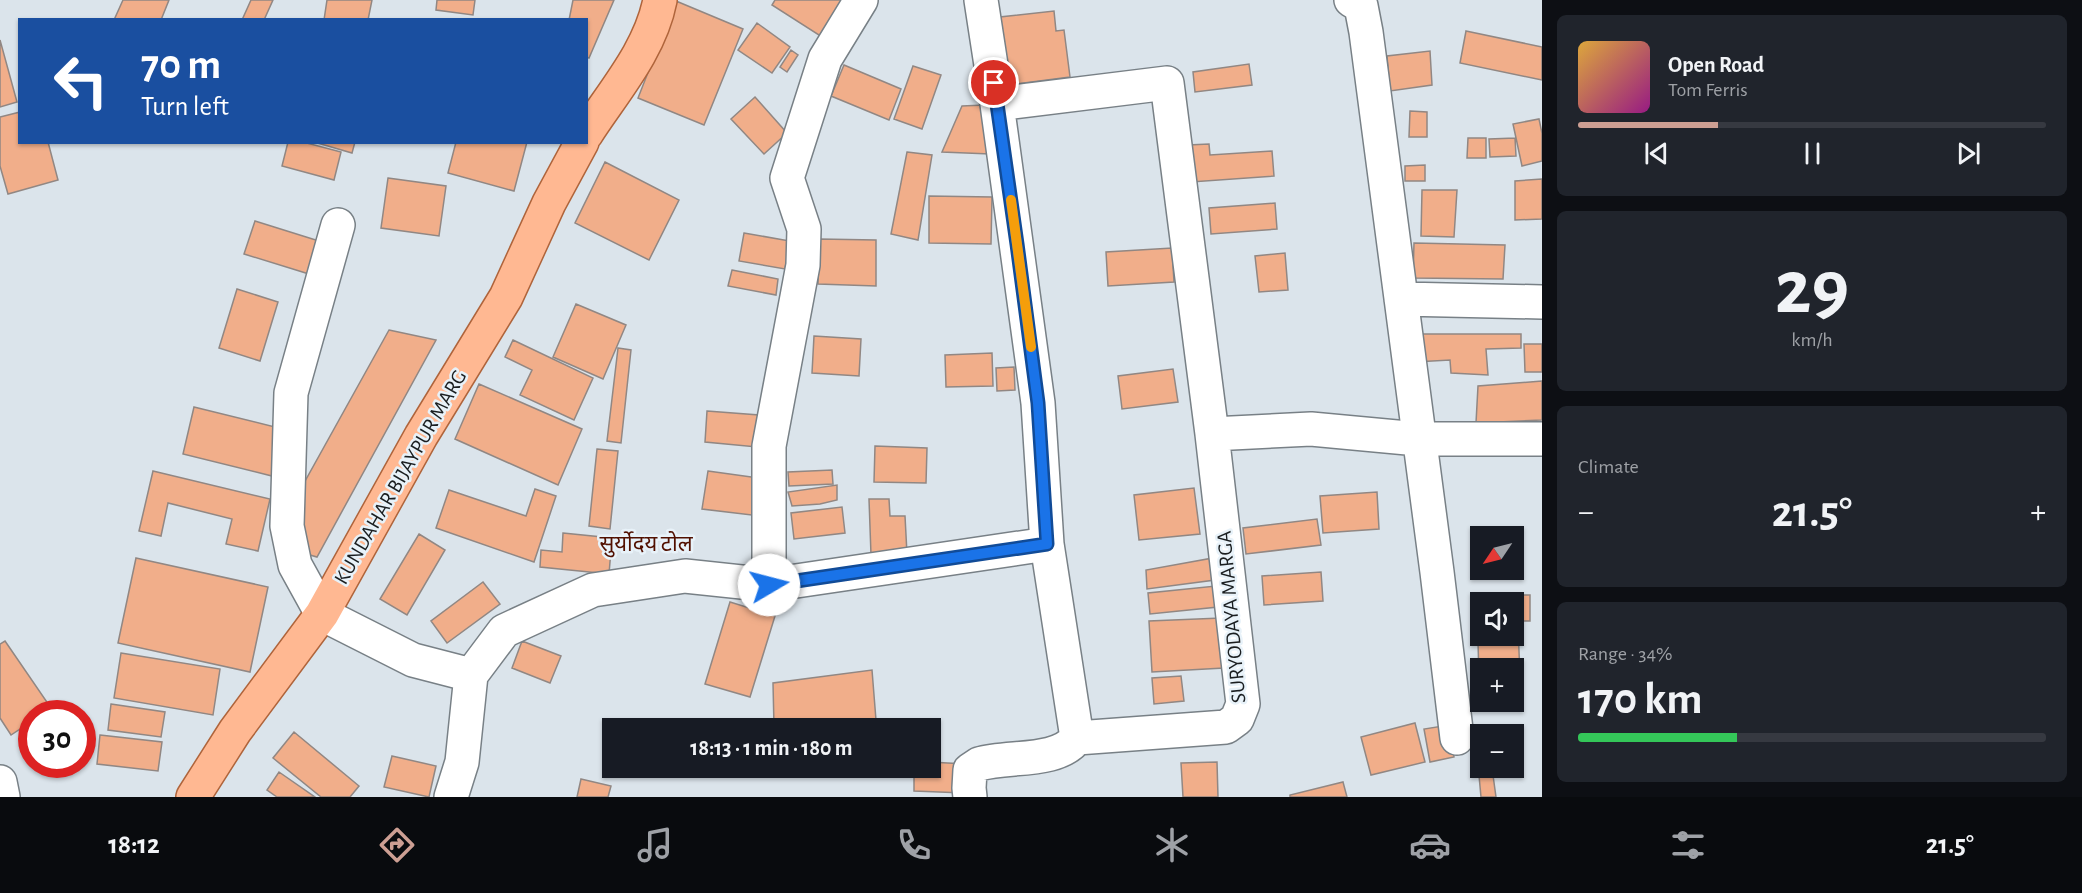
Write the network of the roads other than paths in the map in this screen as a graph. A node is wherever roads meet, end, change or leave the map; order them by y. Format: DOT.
graph roads {
  1 [pos="660,0"];
  2 [pos="861,0"];
  3 [pos="981,0"];
  4 [pos="1351,0"];
  5 [pos="997,104"];
  6 [pos="588,132"];
  7 [pos="581,144"];
  8 [pos="338,225"];
  9 [pos="1401,299"];
  10 [pos="1542,302"];
  11 [pos="1212,434"];
  12 [pos="1418,438"];
  13 [pos="1542,439"];
  14 [pos="1047,544"];
  15 [pos="769,585"];
  16 [pos="322,614"];
  17 [pos="471,675"];
  18 [pos="1077,738"];
  19 [pos="1457,738"];
  20 [pos="0,782"];
  21 [pos="3,797"];
  22 [pos="193,797"];
  23 [pos="451,797"];
  24 [pos="970,797"];
  1 -- 6 [label="main road"];
  2 -- 15 [label="street"];
  3 -- 5 [label="street"];
  4 -- 9 [label="street"];
  5 -- 11 [label="street, SURYODAYA MARGA"];
  5 -- 14 [label="street"];
  7 -- 16 [label="main road, KUNDAHAR BIJAYPUR MARG"];
  8 -- 16 [label="street"];
  9 -- 10 [label="street"];
  9 -- 12 [label="street"];
  11 -- 12 [label="street"];
  11 -- 18 [label="street, SURYODAYA MARGA"];
  12 -- 13 [label="street"];
  12 -- 19 [label="street"];
  14 -- 15 [label="street"];
  14 -- 18 [label="street"];
  15 -- 17 [label="street"];
  16 -- 17 [label="street"];
  16 -- 22 [label="main road, KUNDAHAR BIJAYPUR MARG"];
  17 -- 23 [label="street"];
  18 -- 24 [label="street"];
  20 -- 21 [label="street"];
}
